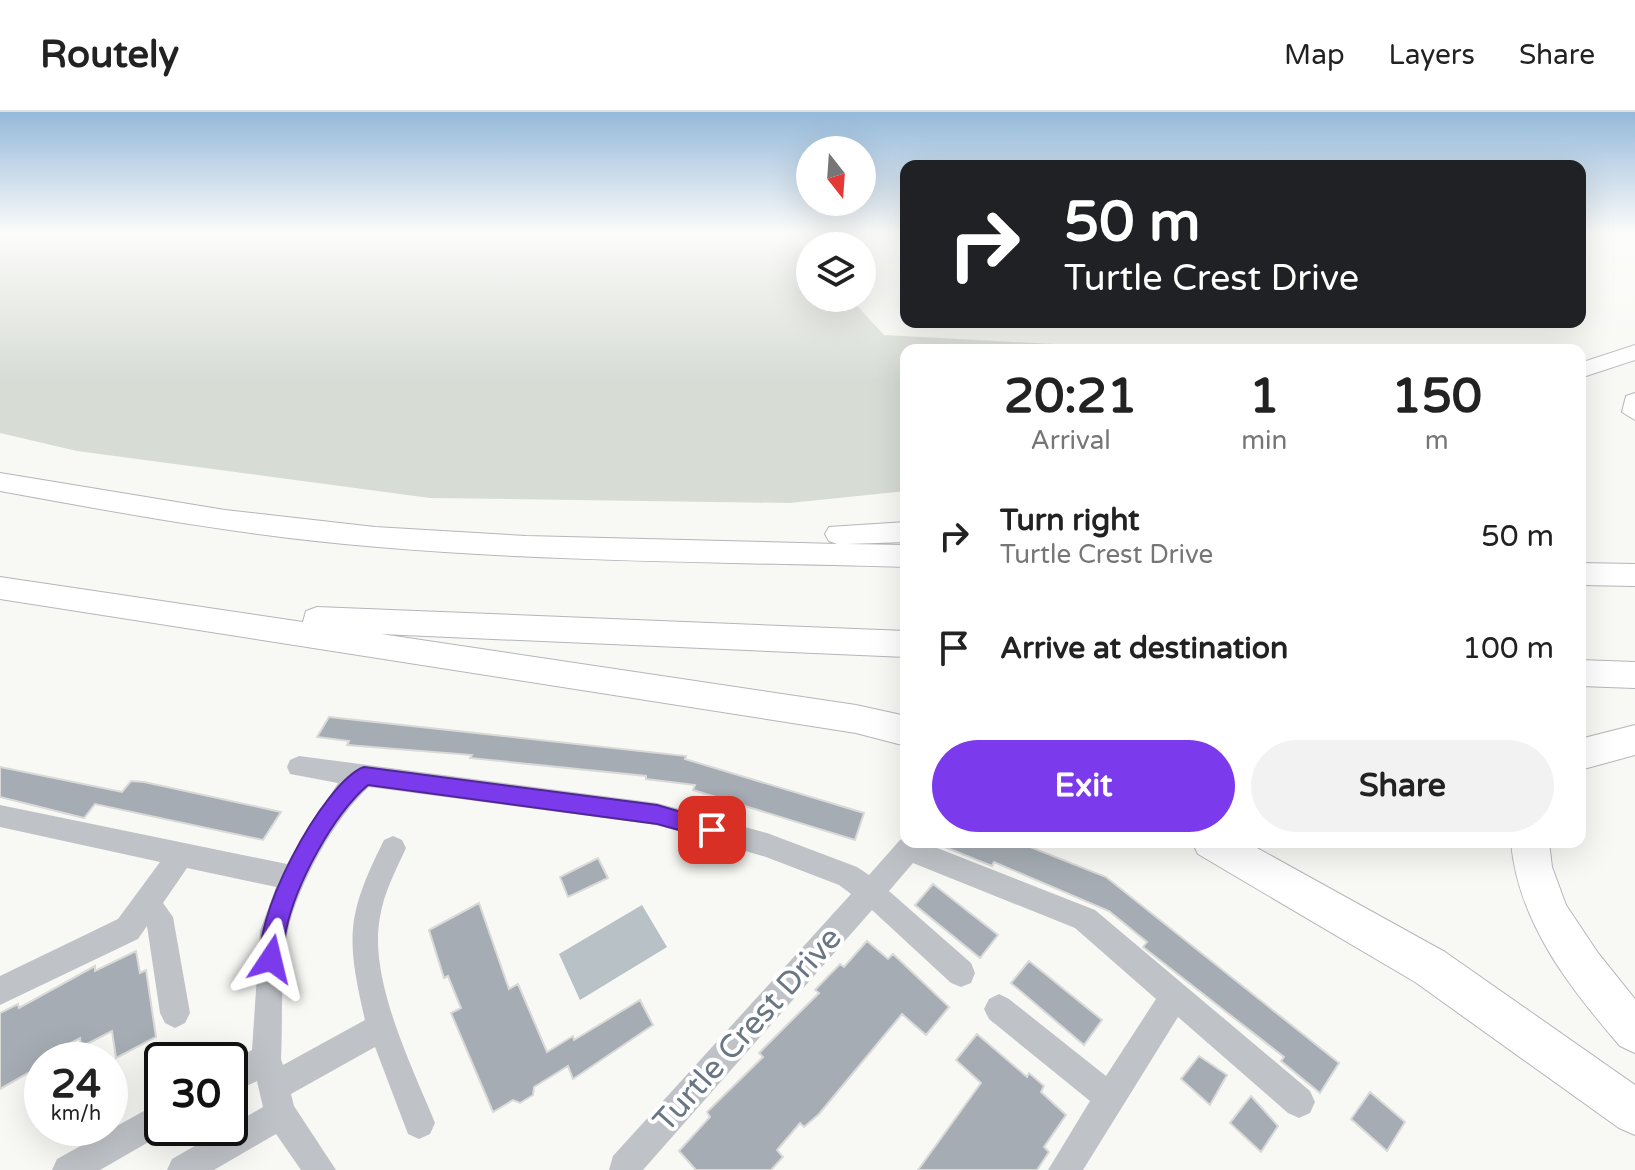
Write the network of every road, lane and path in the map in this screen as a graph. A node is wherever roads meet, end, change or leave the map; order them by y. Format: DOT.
graph roads {
  1 [pos="1635,352"];
  2 [pos="1586,368"];
  3 [pos="1635,401"];
  4 [pos="1635,412"];
  5 [pos="0,482"];
  6 [pos="900,532"];
  7 [pos="516,545"];
  8 [pos="900,556"];
  9 [pos="1586,574"];
  10 [pos="1635,575"];
  11 [pos="0,588"];
  12 [pos="154,612"];
  13 [pos="900,644"];
  14 [pos="1586,673"];
  15 [pos="1635,675"];
  16 [pos="900,730"];
  17 [pos="1635,740"];
  18 [pos="1586,753"];
  19 [pos="299,767"];
  20 [pos="364,776"];
  21 [pos="0,816"];
  22 [pos="393,848"];
  23 [pos="1222,848"];
  24 [pos="1531,848"];
  25 [pos="180,856"];
  26 [pos="293,878"];
  27 [pos="871,892"];
  28 [pos="145,905"];
  29 [pos="961,973"];
  30 [pos="0,991"];
  31 [pos="1174,997"];
  32 [pos="999,1009"];
  33 [pos="175,1013"];
  34 [pos="382,1027"];
  35 [pos="1635,1031"];
  36 [pos="248,1082"];
  37 [pos="273,1087"];
  38 [pos="1111,1099"];
  39 [pos="1299,1102"];
  40 [pos="1635,1112"];
  41 [pos="419,1123"];
  42 [pos="144,1127"];
  43 [pos="623,1169"];
  44 [pos="68,1170"];
  45 [pos="183,1170"];
  46 [pos="320,1170"];
  47 [pos="1064,1170"];
  1 -- 2 [label="highway"];
  3 -- 4 [label="highway"];
  5 -- 7 [label="highway"];
  6 -- 7 [label="highway"];
  7 -- 8 [label="highway"];
  9 -- 10 [label="highway"];
  11 -- 12 [label="highway"];
  12 -- 13 [label="highway"];
  12 -- 16 [label="highway"];
  14 -- 15 [label="highway"];
  17 -- 18 [label="highway"];
  19 -- 20 [label="street"];
  20 -- 26 [label="street"];
  20 -- 27 [label="street"];
  21 -- 25 [label="street"];
  22 -- 34 [label="street"];
  23 -- 40 [label="highway"];
  24 -- 35 [label="highway"];
  25 -- 26 [label="street"];
  25 -- 28 [label="street"];
  26 -- 37 [label="street"];
  27 -- 29 [label="street"];
  27 -- 31 [label="street, Turtle Crest Drive"];
  27 -- 43 [label="street, Turtle Crest Drive"];
  28 -- 30 [label="street"];
  28 -- 33 [label="street"];
  31 -- 38 [label="street"];
  31 -- 39 [label="street, Turtle Crest Drive"];
  32 -- 38 [label="street"];
  34 -- 37 [label="street"];
  34 -- 41 [label="street"];
  36 -- 37 [label="street"];
  37 -- 45 [label="street"];
  37 -- 46 [label="street"];
  38 -- 47 [label="street"];
  42 -- 44 [label="street"];
}
